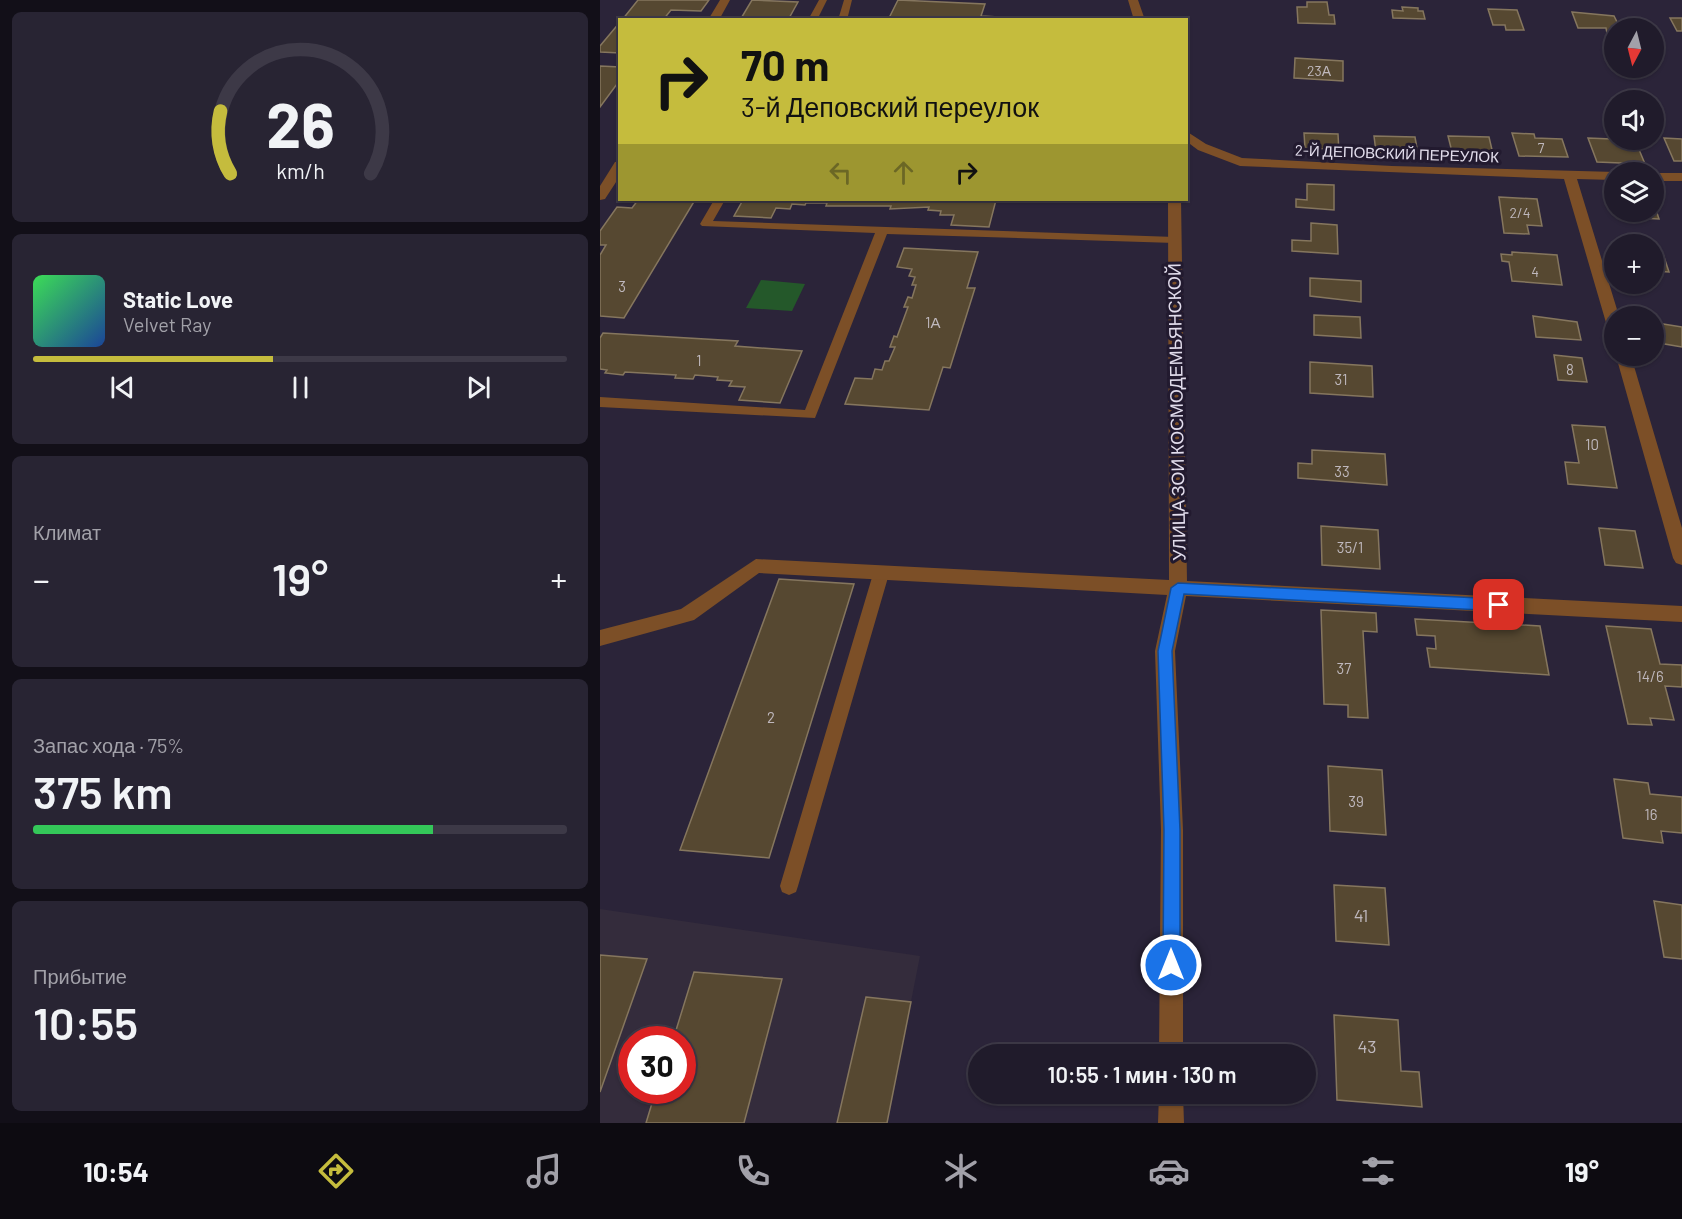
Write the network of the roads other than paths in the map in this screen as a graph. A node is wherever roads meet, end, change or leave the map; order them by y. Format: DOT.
graph roads {
  1 [pos="725,0"];
  2 [pos="823,0"];
  3 [pos="848,0"];
  4 [pos="1133,0"];
  5 [pos="714,18"];
  6 [pos="813,18"];
  7 [pos="843,18"];
  8 [pos="1139,18"];
  9 [pos="1188,136"];
  10 [pos="618,168"];
  11 [pos="1570,176"];
  12 [pos="1604,176"];
  13 [pos="1664,177"];
  14 [pos="1682,177"];
  15 [pos="600,196"];
  16 [pos="718,201"];
  17 [pos="1174,201"];
  18 [pos="882,231"];
  19 [pos="1174,240"];
  20 [pos="1608,306"];
  21 [pos="1626,366"];
  22 [pos="600,402"];
  23 [pos="1682,558"];
  24 [pos="881,574"];
  25 [pos="1178,588"];
  26 [pos="1682,614"];
  27 [pos="600,638"];
  28 [pos="789,886"];
  29 [pos="1171,1044"];
  30 [pos="1171,1104"];
  31 [pos="1171,1123"];
  1 -- 5 [label="street"];
  2 -- 6 [label="lane"];
  3 -- 7 [label="lane"];
  4 -- 8 [label="street"];
  9 -- 11 [label="street, 2-Й ДЕПОВСКИЙ ПЕРЕУЛОК"];
  10 -- 15 [label="street"];
  11 -- 12 [label="street, 2-Й ДЕПОВСКИЙ ПЕРЕУЛОК"];
  11 -- 20 [label="street"];
  13 -- 14 [label="street"];
  16 -- 18 [label="lane"];
  17 -- 19 [label="street, УЛИЦА ЗОИ КОСМОДЕМЬЯНСКОЙ"];
  18 -- 19 [label="lane"];
  18 -- 22 [label="lane"];
  19 -- 25 [label="street, УЛИЦА ЗОИ КОСМОДЕМЬЯНСКОЙ"];
  21 -- 23 [label="street"];
  24 -- 25 [label="street"];
  24 -- 27 [label="street"];
  24 -- 28 [label="lane"];
  25 -- 26 [label="street"];
  25 -- 29 [label="street, УЛИЦА ЗОИ КОСМОДЕМЬЯНСКОЙ"];
  30 -- 31 [label="street"];
}
